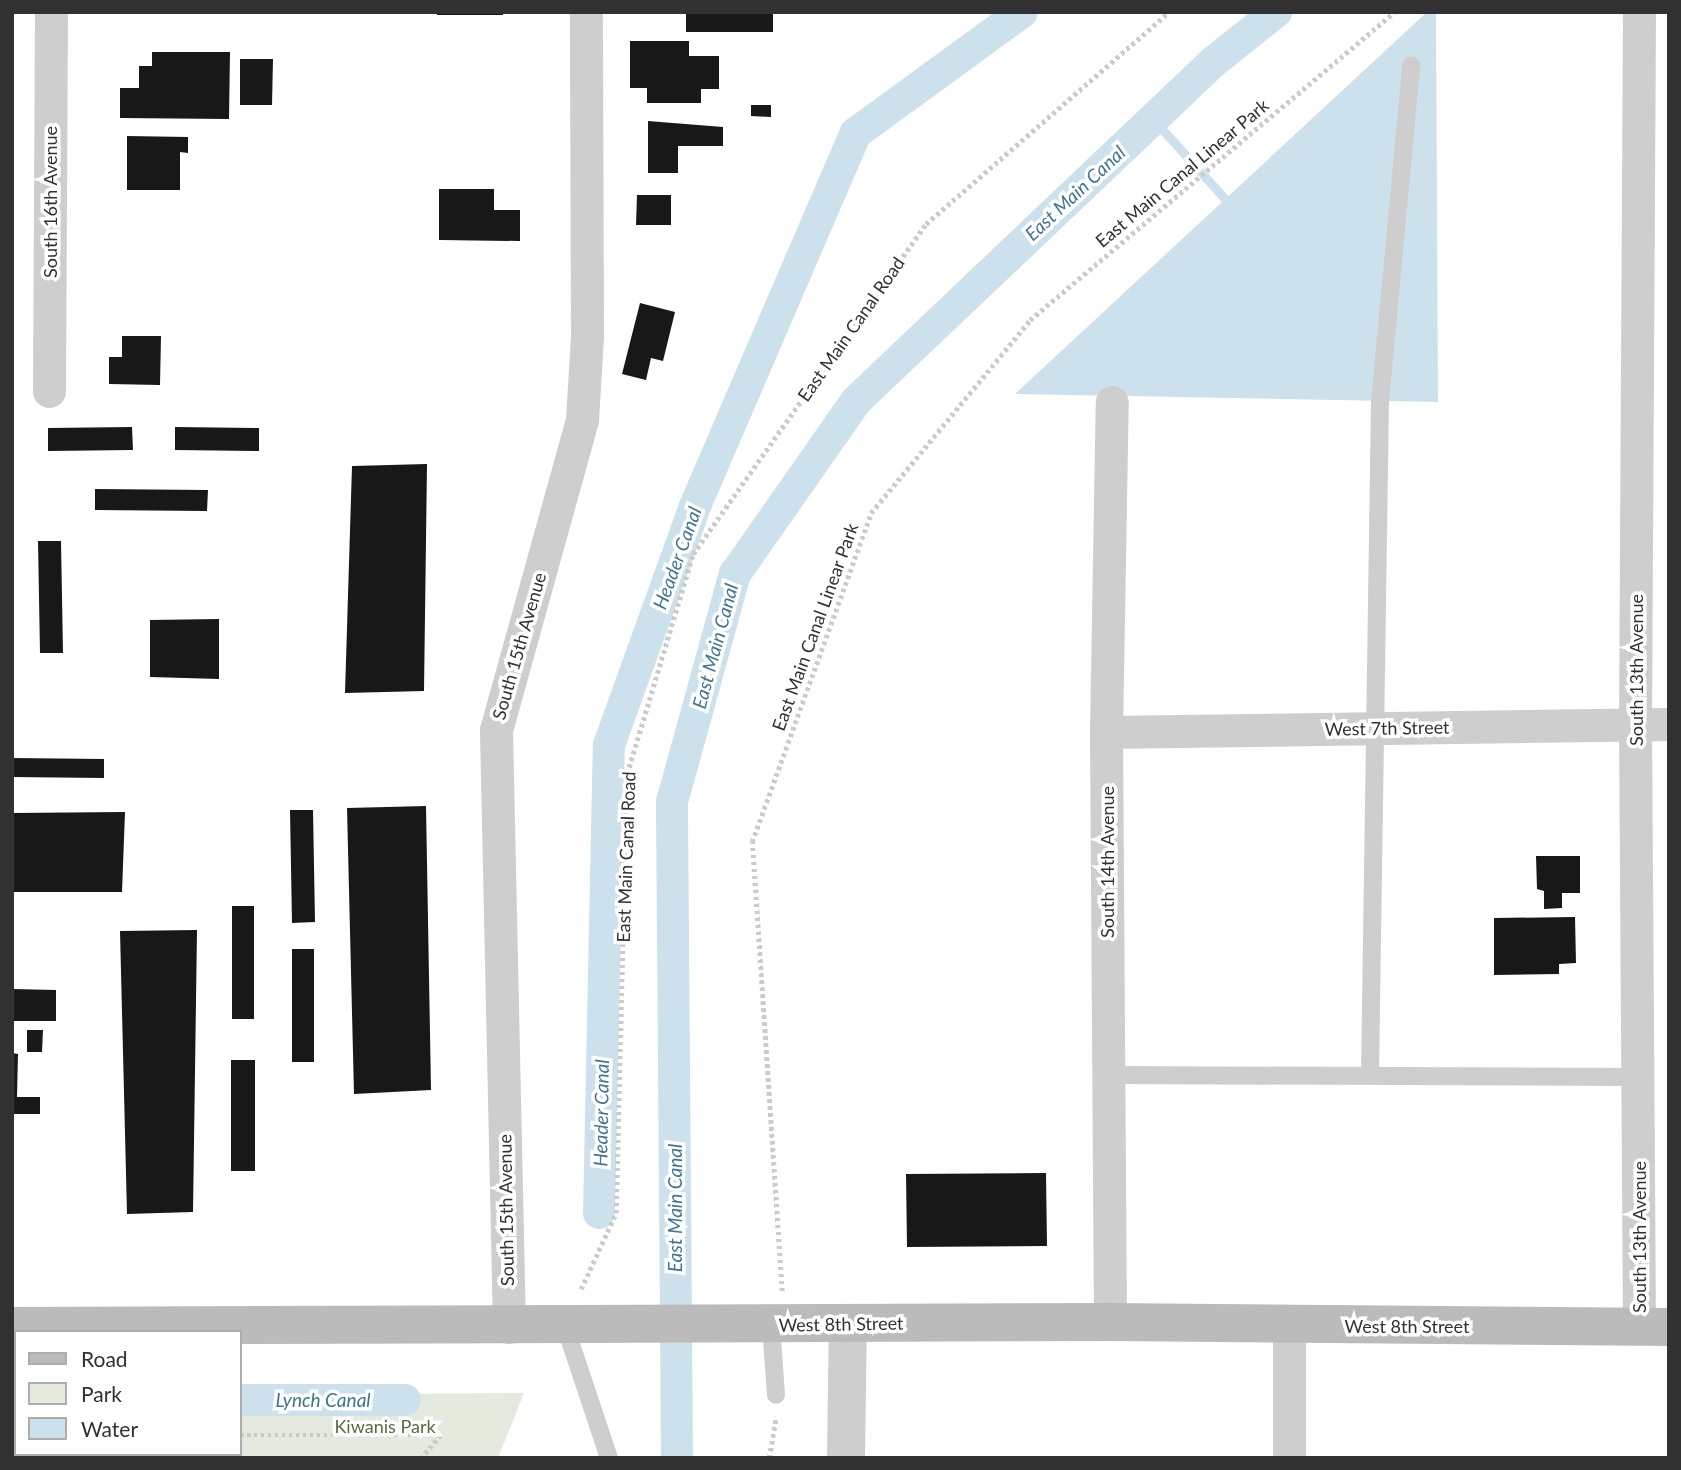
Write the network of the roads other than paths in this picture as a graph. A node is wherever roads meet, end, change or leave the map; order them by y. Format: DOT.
graph roads {
  1 [pos="51,12"];
  2 [pos="586,12"];
  3 [pos="1639,12"];
  4 [pos="1411,65"];
  5 [pos="49,391"];
  6 [pos="1112,402"];
  7 [pos="1635,724"];
  8 [pos="1669,724"];
  9 [pos="1373,728"];
  10 [pos="1106,732"];
  11 [pos="1370,1074"];
  12 [pos="1109,1075"];
  13 [pos="1637,1077"];
  14 [pos="1110,1322"];
  15 [pos="848,1323"];
  16 [pos="780,1324"];
  17 [pos="12,1326"];
  18 [pos="565,1326"];
  19 [pos="1289,1326"];
  20 [pos="509,1327"];
  21 [pos="1654,1327"];
  22 [pos="776,1395"];
  23 [pos="609,1458"];
  24 [pos="846,1458"];
  25 [pos="1289,1458"];
  1 -- 5 [label="street, South 16th Avenue"];
  2 -- 20 [label="street, South 15th Avenue"];
  3 -- 7 [label="street, South 13th Avenue"];
  4 -- 9 [label="lane"];
  6 -- 10 [label="street, South 14th Avenue"];
  7 -- 8 [label="street, West 7th Street"];
  7 -- 9 [label="street, West 7th Street"];
  7 -- 13 [label="street, South 13th Avenue"];
  9 -- 10 [label="street, West 7th Street"];
  9 -- 11 [label="lane"];
  10 -- 12 [label="street, South 14th Avenue"];
  11 -- 12 [label="lane"];
  11 -- 13 [label="lane"];
  12 -- 14 [label="street, South 14th Avenue"];
  13 -- 21 [label="street, South 13th Avenue"];
  14 -- 15 [label="main road, West 8th Street"];
  14 -- 19 [label="main road, West 8th Street"];
  15 -- 16 [label="main road, West 8th Street"];
  15 -- 24 [label="street"];
  16 -- 18 [label="main road, West 8th Street"];
  16 -- 22 [label="lane"];
  17 -- 20 [label="main road, West 8th Street"];
  18 -- 20 [label="main road, West 8th Street"];
  18 -- 23 [label="lane"];
  19 -- 21 [label="main road, West 8th Street"];
  19 -- 25 [label="street"];
}
